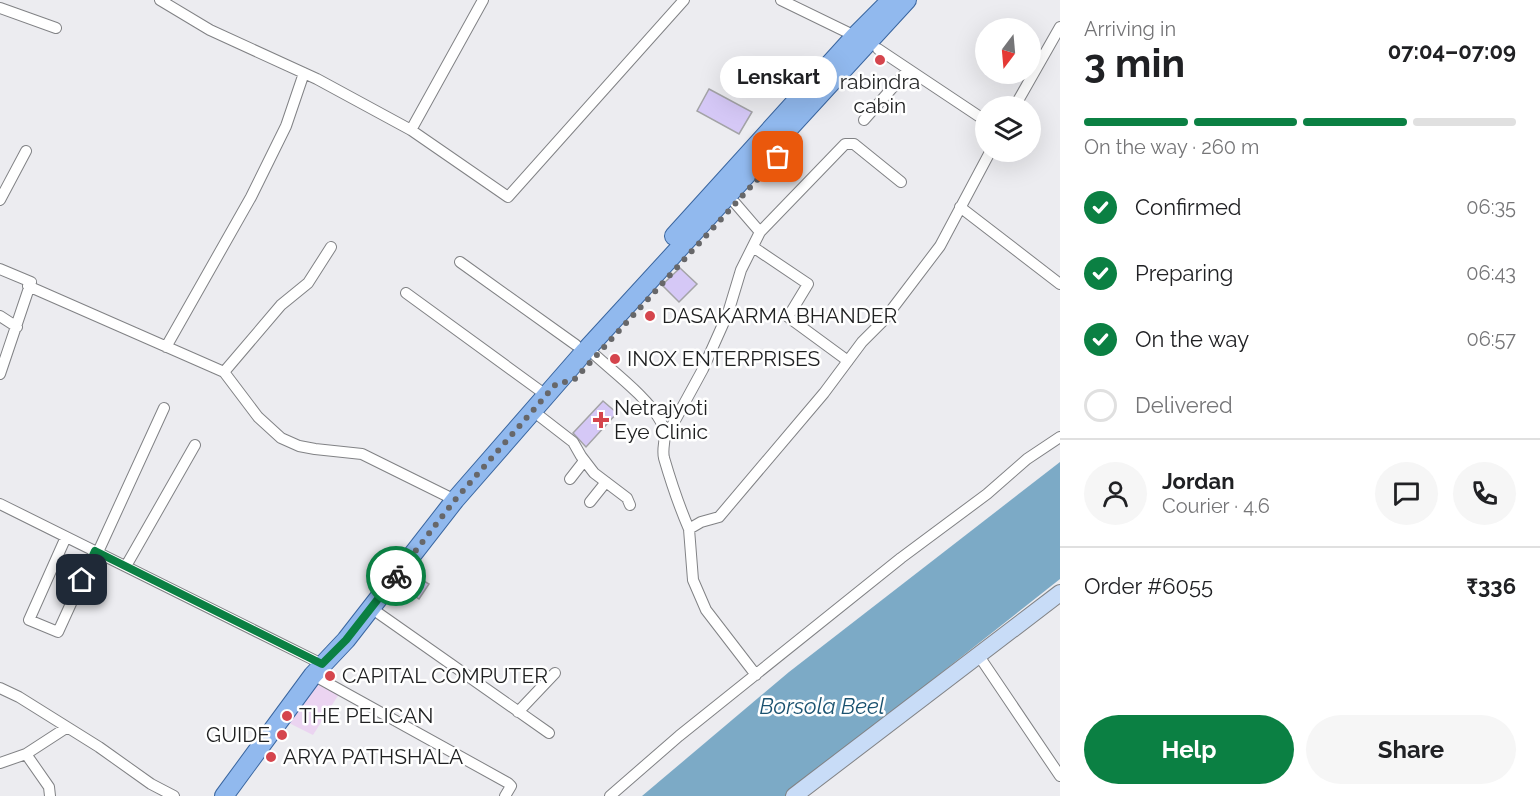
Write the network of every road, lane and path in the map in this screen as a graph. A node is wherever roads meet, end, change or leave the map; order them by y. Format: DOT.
graph roads {
  1 [pos="160,0"];
  2 [pos="483,0"];
  3 [pos="684,0"];
  4 [pos="781,0"];
  5 [pos="891,0"];
  6 [pos="907,0"];
  7 [pos="920,0"];
  8 [pos="0,8"];
  9 [pos="1060,27"];
  10 [pos="56,28"];
  11 [pos="855,36"];
  12 [pos="878,49"];
  13 [pos="908,70"];
  14 [pos="303,73"];
  15 [pos="1020,96"];
  16 [pos="975,114"];
  17 [pos="864,120"];
  18 [pos="411,130"];
  19 [pos="26,152"];
  20 [pos="985,162"];
  21 [pos="901,182"];
  22 [pos="0,200"];
  23 [pos="735,203"];
  24 [pos="960,207"];
  25 [pos="760,232"];
  26 [pos="331,247"];
  27 [pos="753,247"];
  28 [pos="460,262"];
  29 [pos="0,269"];
  30 [pos="1060,284"];
  31 [pos="28,286"];
  32 [pos="406,293"];
  33 [pos="0,316"];
  34 [pos="17,327"];
  35 [pos="166,347"];
  36 [pos="576,354"];
  37 [pos="595,355"];
  38 [pos="848,361"];
  39 [pos="224,372"];
  40 [pos="0,374"];
  41 [pos="551,389"];
  42 [pos="164,408"];
  43 [pos="533,411"];
  44 [pos="666,436"];
  45 [pos="1060,437"];
  46 [pos="195,445"];
  47 [pos="584,460"];
  48 [pos="570,479"];
  49 [pos="606,482"];
  50 [pos="455,500"];
  51 [pos="590,502"];
  52 [pos="0,504"];
  53 [pos="630,505"];
  54 [pos="689,529"];
  55 [pos="66,537"];
  56 [pos="97,552"];
  57 [pos="126,567"];
  58 [pos="1060,593"];
  59 [pos="371,608"];
  60 [pos="979,656"];
  61 [pos="317,669"];
  62 [pos="555,674"];
  63 [pos="756,675"];
  64 [pos="0,688"];
  65 [pos="518,712"];
  66 [pos="66,728"];
  67 [pos="549,733"];
  68 [pos="26,754"];
  69 [pos="0,764"];
  70 [pos="1060,776"];
  71 [pos="50,796"];
  72 [pos="174,796"];
  73 [pos="224,796"];
  74 [pos="505,796"];
  75 [pos="610,796"];
  76 [pos="794,796"];
  1 -- 14 [label="street"];
  2 -- 18 [label="street"];
  3 -- 18 [label="street"];
  4 -- 11 [label="street"];
  5 -- 11 [label="main road"];
  6 -- 36 [label="main road"];
  7 -- 12 [label="main road"];
  8 -- 10 [label="street"];
  9 -- 15 [label="street"];
  11 -- 36 [label="main road"];
  12 -- 13 [label="street"];
  12 -- 23 [label="main road"];
  13 -- 16 [label="street"];
  13 -- 17 [label="street"];
  14 -- 18 [label="street"];
  14 -- 35 [label="street"];
  19 -- 22 [label="street"];
  20 -- 24 [label="street"];
  21 -- 25 [label="street"];
  23 -- 25 [label="street"];
  23 -- 37 [label="main road"];
  24 -- 30 [label="street"];
  24 -- 38 [label="street"];
  25 -- 27 [label="street"];
  26 -- 39 [label="street"];
  27 -- 38 [label="street"];
  27 -- 44 [label="street"];
  28 -- 36 [label="street"];
  29 -- 31 [label="street"];
  31 -- 34 [label="street"];
  31 -- 35 [label="street"];
  32 -- 41 [label="street"];
  33 -- 34 [label="street"];
  34 -- 40 [label="street"];
  35 -- 39 [label="street"];
  36 -- 41 [label="main road"];
  37 -- 41 [label="main road"];
  37 -- 44 [label="street"];
  38 -- 54 [label="street"];
  39 -- 50 [label="street"];
  41 -- 43 [label="main road"];
  42 -- 56 [label="street"];
  43 -- 47 [label="street"];
  43 -- 50 [label="main road"];
  44 -- 54 [label="street"];
  45 -- 63 [label="street"];
  46 -- 57 [label="street"];
  47 -- 48 [label="street"];
  47 -- 49 [label="street"];
  49 -- 51 [label="street"];
  49 -- 53 [label="street"];
  50 -- 59 [label="main road"];
  52 -- 55 [label="street"];
  54 -- 63 [label="street"];
  55 -- 56 [label="street"];
  55 -- 56 [label="street"];
  56 -- 57 [label="street"];
  57 -- 61 [label="street"];
  58 -- 60 [label="street"];
  59 -- 61 [label="main road"];
  59 -- 65 [label="street"];
  60 -- 70 [label="street"];
  60 -- 76 [label="street"];
  61 -- 73 [label="main road"];
  61 -- 74 [label="street"];
  62 -- 65 [label="street"];
  63 -- 75 [label="street"];
  64 -- 66 [label="street"];
  65 -- 67 [label="street"];
  66 -- 68 [label="street"];
  66 -- 72 [label="street"];
  68 -- 69 [label="street"];
  68 -- 71 [label="street"];
}
